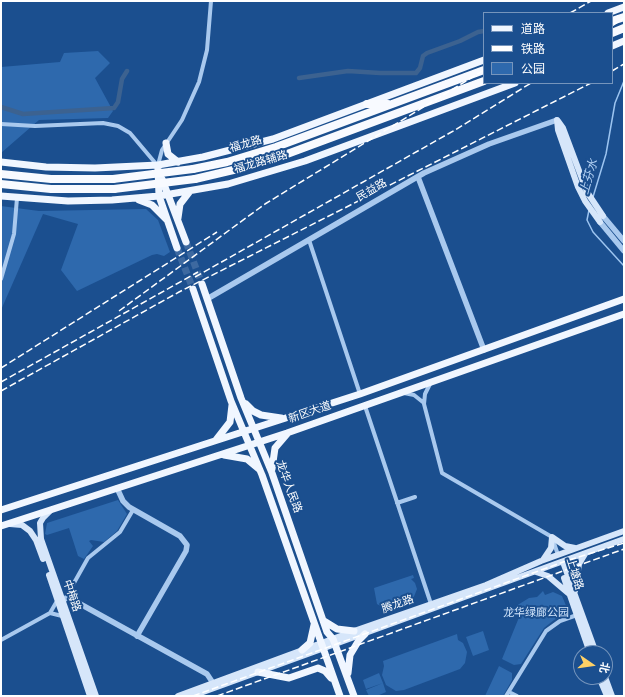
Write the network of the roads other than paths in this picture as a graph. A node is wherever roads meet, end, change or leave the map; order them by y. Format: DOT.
graph roads {
  1 [pos="211,1"];
  2 [pos="624,7"];
  3 [pos="611,12"];
  4 [pos="624,17"];
  5 [pos="613,21"];
  6 [pos="624,28"];
  7 [pos="613,33"];
  8 [pos="624,41"];
  9 [pos="613,46"];
  10 [pos="483,60"];
  11 [pos="483,70"];
  12 [pos="483,81"];
  13 [pos="511,84"];
  14 [pos="367,104"];
  15 [pos="393,104"];
  16 [pos="557,120"];
  17 [pos="1,124"];
  18 [pos="166,143"];
  19 [pos="1,162"];
  20 [pos="178,162"];
  21 [pos="158,165"];
  22 [pos="1,174"];
  23 [pos="418,176"];
  24 [pos="1,184"];
  25 [pos="190,191"];
  26 [pos="167,195"];
  27 [pos="1,196"];
  28 [pos="159,196"];
  29 [pos="133,198"];
  30 [pos="17,201"];
  31 [pos="603,216"];
  32 [pos="178,220"];
  33 [pos="167,221"];
  34 [pos="600,222"];
  35 [pos="310,240"];
  36 [pos="624,241"];
  37 [pos="186,242"];
  38 [pos="177,248"];
  39 [pos="624,251"];
  40 [pos="1,279"];
  41 [pos="202,284"];
  42 [pos="193,289"];
  43 [pos="207,299"];
  44 [pos="624,300"];
  45 [pos="624,314"];
  46 [pos="484,350"];
  47 [pos="431,383"];
  48 [pos="360,394"];
  49 [pos="399,394"];
  50 [pos="241,398"];
  51 [pos="232,401"];
  52 [pos="424,404"];
  53 [pos="365,406"];
  54 [pos="289,417"];
  55 [pos="254,429"];
  56 [pos="244,432"];
  57 [pos="290,432"];
  58 [pos="260,442"];
  59 [pos="212,443"];
  60 [pos="251,445"];
  61 [pos="216,456"];
  62 [pos="272,473"];
  63 [pos="262,475"];
  64 [pos="117,488"];
  65 [pos="415,497"];
  66 [pos="397,503"];
  67 [pos="55,508"];
  68 [pos="1,510"];
  69 [pos="133,510"];
  70 [pos="3,525"];
  71 [pos="624,531"];
  72 [pos="552,537"];
  73 [pos="624,539"];
  74 [pos="576,549"];
  75 [pos="586,553"];
  76 [pos="558,555"];
  77 [pos="541,562"];
  78 [pos="561,562"];
  79 [pos="535,572"];
  80 [pos="573,597"];
  81 [pos="61,600"];
  82 [pos="432,604"];
  83 [pos="50,613"];
  84 [pos="577,615"];
  85 [pos="62,616"];
  86 [pos="324,621"];
  87 [pos="314,622"];
  88 [pos="354,631"];
  89 [pos="365,634"];
  90 [pos="137,636"];
  91 [pos="1,640"];
  92 [pos="334,642"];
  93 [pos="587,645"];
  94 [pos="593,645"];
  95 [pos="323,646"];
  96 [pos="302,650"];
  97 [pos="258,672"];
  98 [pos="349,681"];
  99 [pos="213,683"];
  100 [pos="603,685"];
  101 [pos="607,685"];
  102 [pos="338,688"];
  103 [pos="509,692"];
  104 [pos="90,696"];
  105 [pos="96,696"];
  106 [pos="178,696"];
  107 [pos="192,696"];
  108 [pos="340,696"];
  109 [pos="354,696"];
  110 [pos="506,696"];
  111 [pos="517,696"];
  112 [pos="607,696"];
  113 [pos="612,696"];
  1 -- 18 [label="street"];
  2 -- 3 [label="main road"];
  4 -- 5 [label="highway"];
  6 -- 7 [label="highway"];
  8 -- 9 [label="main road"];
  10 -- 14 [label="main road, 福龙路辅路"];
  11 -- 15 [label="highway, 福龙路"];
  12 -- 24 [label="highway, 福龙路, bridge"];
  13 -- 25 [label="main road, 福龙路辅路"];
  14 -- 15 [label="highway"];
  14 -- 20 [label="main road, 福龙路辅路"];
  15 -- 22 [label="highway, 福龙路, bridge"];
  16 -- 23 [label="street, 民益路"];
  16 -- 31 [label="main road"];
  16 -- 34 [label="main road"];
  17 -- 21 [label="street"];
  18 -- 20 [label="main road"];
  18 -- 21 [label="street"];
  19 -- 21 [label="main road, 福龙路辅路"];
  20 -- 21 [label="main road, 福龙路辅路"];
  21 -- 26 [label="main road"];
  21 -- 28 [label="main road"];
  23 -- 35 [label="street, 民益路"];
  23 -- 46 [label="street"];
  25 -- 26 [label="main road, 福龙路辅路"];
  25 -- 32 [label="main road"];
  26 -- 28 [label="main road, 福龙路辅路"];
  26 -- 32 [label="main road"];
  27 -- 30 [label="main road, 福龙路辅路"];
  28 -- 29 [label="main road, 福龙路辅路"];
  28 -- 33 [label="main road"];
  29 -- 30 [label="main road, 福龙路辅路"];
  29 -- 33 [label="main road"];
  30 -- 40 [label="street"];
  31 -- 36 [label="street"];
  32 -- 37 [label="main road"];
  33 -- 38 [label="main road"];
  34 -- 39 [label="street"];
  35 -- 43 [label="street, 民益路"];
  35 -- 48 [label="street"];
  41 -- 43 [label="main road, 龙华人民路"];
  42 -- 51 [label="main road, 龙华人民路"];
  43 -- 50 [label="main road, 龙华人民路"];
  44 -- 46 [label="main road, 新区大道"];
  45 -- 47 [label="main road, 新区大道"];
  46 -- 48 [label="main road, 新区大道"];
  47 -- 49 [label="main road, 新区大道"];
  47 -- 52 [label="street"];
  48 -- 54 [label="main road, 新区大道"];
  49 -- 52 [label="street"];
  49 -- 53 [label="main road, 新区大道"];
  50 -- 54 [label="main road"];
  50 -- 55 [label="main road, 龙华人民路"];
  51 -- 56 [label="main road, 龙华人民路"];
  51 -- 59 [label="main road"];
  52 -- 72 [label="street"];
  53 -- 57 [label="main road, 新区大道"];
  53 -- 66 [label="street"];
  54 -- 55 [label="main road, 新区大道"];
  55 -- 56 [label="main road, 新区大道"];
  55 -- 58 [label="main road, 龙华人民路"];
  56 -- 59 [label="main road, 新区大道"];
  56 -- 60 [label="main road, 龙华人民路"];
  57 -- 58 [label="main road, 新区大道"];
  57 -- 62 [label="main road"];
  58 -- 60 [label="main road, 新区大道"];
  58 -- 62 [label="main road, 龙华人民路"];
  59 -- 68 [label="main road, 新区大道"];
  60 -- 61 [label="main road, 新区大道"];
  60 -- 63 [label="main road, 龙华人民路"];
  61 -- 63 [label="main road"];
  61 -- 64 [label="main road, 新区大道"];
  62 -- 86 [label="main road, 龙华人民路"];
  63 -- 87 [label="main road, 龙华人民路"];
  64 -- 67 [label="main road, 新区大道"];
  64 -- 69 [label="street"];
  65 -- 66 [label="street"];
  66 -- 82 [label="street"];
  67 -- 70 [label="main road, 新区大道"];
  67 -- 81 [label="main road, 中梅路"];
  69 -- 81 [label="street"];
  69 -- 90 [label="street"];
  70 -- 81 [label="main road, 中梅路"];
  71 -- 74 [label="main road, 腾龙路"];
  72 -- 74 [label="main road"];
  72 -- 76 [label="street"];
  72 -- 77 [label="main road"];
  73 -- 75 [label="main road, 腾龙路"];
  74 -- 76 [label="main road, 腾龙路"];
  75 -- 78 [label="main road, 腾龙路"];
  75 -- 80 [label="main road"];
  76 -- 77 [label="main road, 腾龙路"];
  76 -- 78 [label="street, 上塘路"];
  77 -- 82 [label="main road, 腾龙路"];
  78 -- 79 [label="main road, 腾龙路"];
  78 -- 80 [label="main road, 上塘路"];
  79 -- 80 [label="main road"];
  79 -- 89 [label="main road, 腾龙路"];
  80 -- 84 [label="main road, 上塘路"];
  80 -- 94 [label="main road, 上塘路"];
  81 -- 83 [label="street"];
  81 -- 85 [label="main road, 中梅路"];
  81 -- 90 [label="street"];
  81 -- 105 [label="main road, 中梅路"];
  82 -- 88 [label="main road, 腾龙路"];
  83 -- 85 [label="street"];
  83 -- 91 [label="street"];
  84 -- 93 [label="main road, 上塘路"];
  84 -- 103 [label="street"];
  85 -- 104 [label="main road, 中梅路"];
  86 -- 88 [label="main road"];
  86 -- 92 [label="main road, 龙华人民路"];
  87 -- 95 [label="main road, 龙华人民路"];
  87 -- 96 [label="main road"];
  88 -- 92 [label="main road, 腾龙路"];
  89 -- 92 [label="main road, 腾龙路"];
  89 -- 98 [label="main road"];
  90 -- 99 [label="street"];
  92 -- 95 [label="main road, 腾龙路"];
  92 -- 98 [label="main road, 龙华人民路"];
  95 -- 96 [label="main road, 腾龙路"];
  95 -- 97 [label="main road, 腾龙路"];
  95 -- 102 [label="main road, 龙华人民路"];
  96 -- 99 [label="main road, 腾龙路"];
  97 -- 102 [label="main road"];
  97 -- 107 [label="main road, 腾龙路"];
  98 -- 109 [label="main road, 龙华人民路"];
  99 -- 106 [label="main road, 腾龙路"];
  100 -- 112 [label="main road"];
  101 -- 113 [label="main road"];
  102 -- 108 [label="main road, 龙华人民路"];
  103 -- 110 [label="street"];
  103 -- 111 [label="street"];
}
